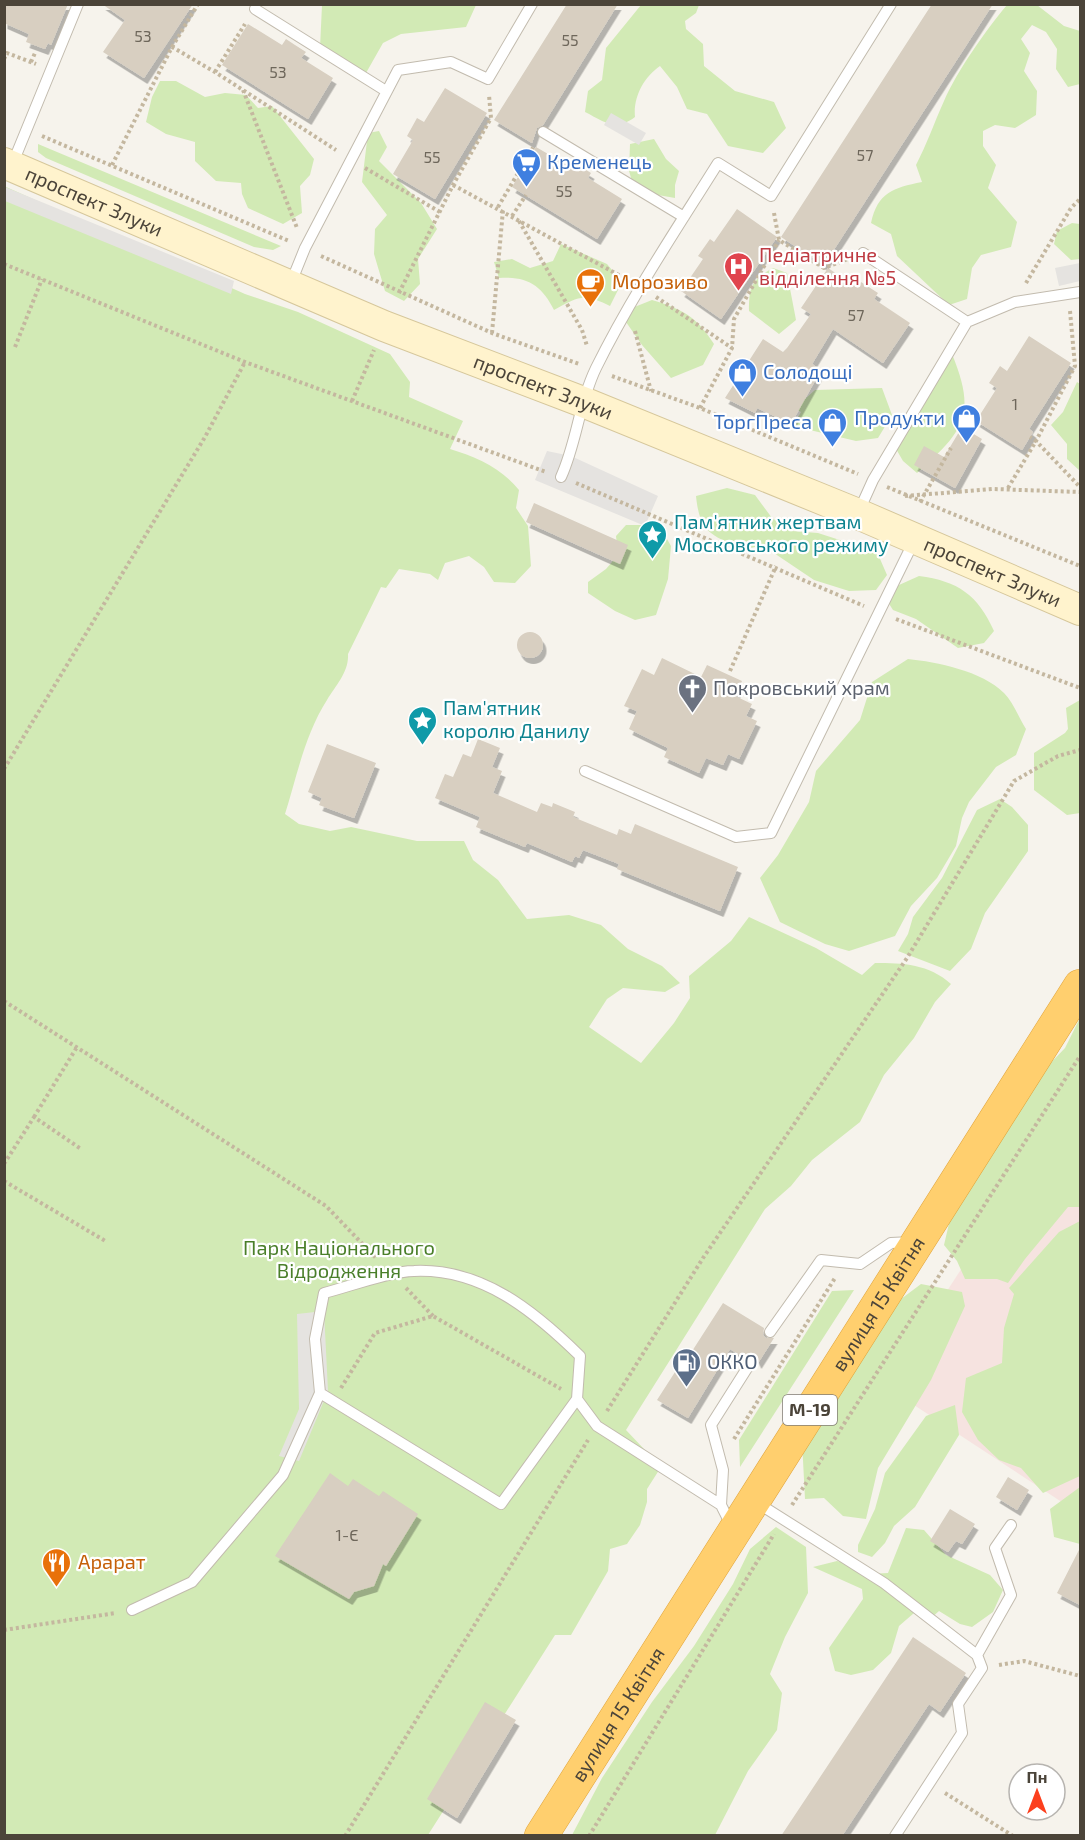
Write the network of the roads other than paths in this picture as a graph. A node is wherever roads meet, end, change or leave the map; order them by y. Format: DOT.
graph roads {
  1 [pos="78,4"];
  2 [pos="532,4"];
  3 [pos="891,4"];
  4 [pos="255,9"];
  5 [pos="386,91"];
  6 [pos="543,132"];
  7 [pos="8,165"];
  8 [pos="684,217"];
  9 [pos="863,253"];
  10 [pos="290,286"];
  11 [pos="1080,292"];
  12 [pos="967,322"];
  13 [pos="583,402"];
  14 [pos="561,477"];
  15 [pos="858,514"];
  16 [pos="914,539"];
  17 [pos="1080,610"];
  18 [pos="585,771"];
  19 [pos="1080,986"];
  20 [pos="917,1241"];
  21 [pos="770,1332"];
  22 [pos="751,1362"];
  23 [pos="320,1393"];
  24 [pos="577,1399"];
  25 [pos="753,1500"];
  26 [pos="728,1517"];
  27 [pos="1011,1525"];
  28 [pos="132,1610"];
  29 [pos="976,1655"];
  30 [pos="541,1836"];
  31 [pos="895,1836"];
  1 -- 7 [label="lane"];
  2 -- 5 [label="lane"];
  3 -- 8 [label="lane"];
  4 -- 5 [label="lane"];
  5 -- 10 [label="lane"];
  6 -- 8 [label="lane"];
  7 -- 10 [label="main road, проспект Злуки"];
  8 -- 13 [label="lane"];
  9 -- 12 [label="lane"];
  10 -- 13 [label="main road, проспект Злуки"];
  11 -- 12 [label="lane"];
  12 -- 15 [label="lane"];
  13 -- 14 [label="lane"];
  13 -- 15 [label="main road, проспект Злуки"];
  15 -- 16 [label="main road, проспект Злуки"];
  16 -- 17 [label="main road, проспект Злуки"];
  16 -- 18 [label="lane"];
  19 -- 20 [label="highway, вулиця 15 Квітня / М-19"];
  20 -- 21 [label="lane"];
  20 -- 25 [label="highway, вулиця 15 Квітня / М-19"];
  22 -- 26 [label="lane"];
  23 -- 24 [label="lane"];
  23 -- 24 [label="lane"];
  23 -- 28 [label="lane"];
  24 -- 26 [label="lane"];
  25 -- 26 [label="highway, вулиця 15 Квітня / М-19"];
  25 -- 29 [label="lane"];
  26 -- 30 [label="highway, вулиця 15 Квітня / М-19"];
  27 -- 29 [label="lane"];
  29 -- 31 [label="lane"];
}
